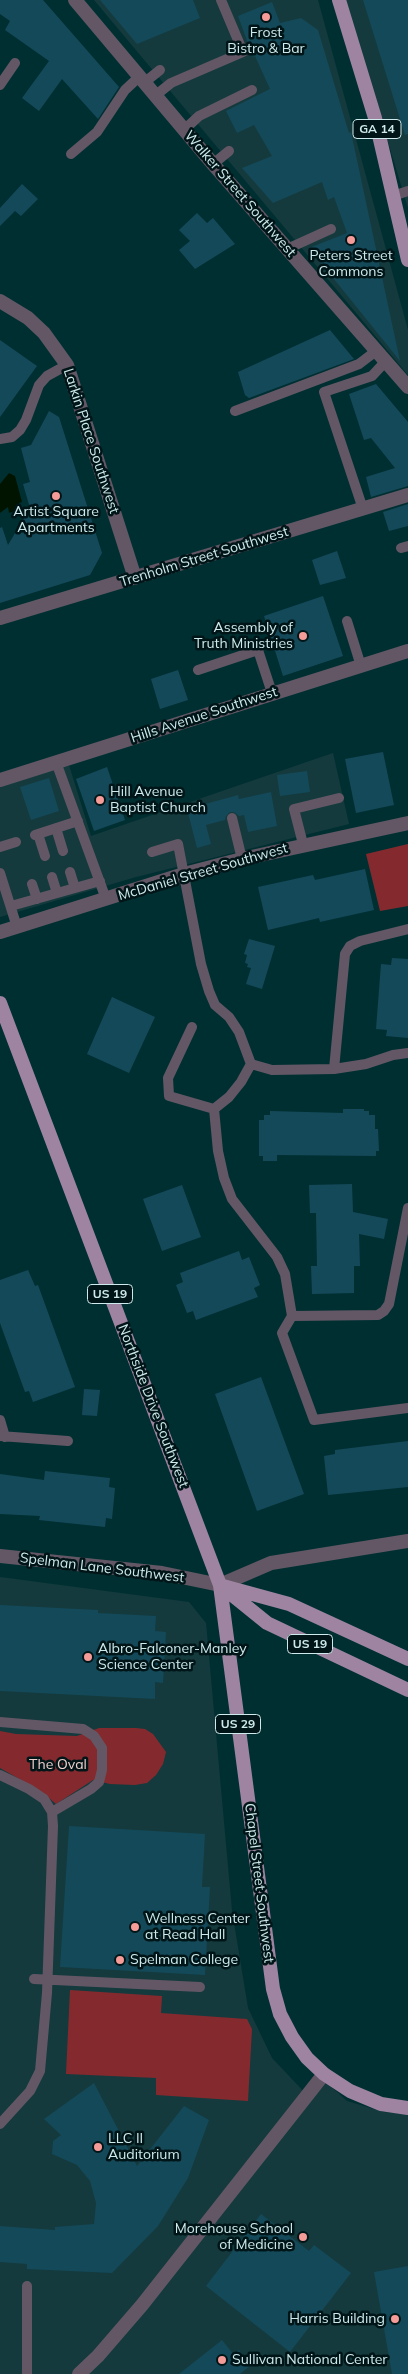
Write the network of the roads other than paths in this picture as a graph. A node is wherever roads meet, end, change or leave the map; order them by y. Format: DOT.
graph roads {
  1 [pos="75,0"];
  2 [pos="221,0"];
  3 [pos="339,0"];
  4 [pos="15,63"];
  5 [pos="160,70"];
  6 [pos="142,79"];
  7 [pos="0,84"];
  8 [pos="252,90"];
  9 [pos="156,95"];
  10 [pos="184,130"];
  11 [pos="229,152"];
  12 [pos="71,154"];
  13 [pos="214,164"];
  14 [pos="408,191"];
  15 [pos="393,196"];
  16 [pos="331,229"];
  17 [pos="288,249"];
  18 [pos="408,260"];
  19 [pos="0,301"];
  20 [pos="376,351"];
  21 [pos="385,362"];
  22 [pos="67,365"];
  23 [pos="408,386"];
  24 [pos="235,411"];
  25 [pos="0,439"];
  26 [pos="408,495"];
  27 [pos="363,509"];
  28 [pos="135,578"];
  29 [pos="0,618"];
  30 [pos="347,621"];
  31 [pos="408,651"];
  32 [pos="362,666"];
  33 [pos="198,670"];
  34 [pos="272,693"];
  35 [pos="56,762"];
  36 [pos="0,780"];
  37 [pos="339,798"];
  38 [pos="232,818"];
  39 [pos="78,821"];
  40 [pos="408,823"];
  41 [pos="56,828"];
  42 [pos="16,842"];
  43 [pos="303,844"];
  44 [pos="0,847"];
  45 [pos="63,851"];
  46 [pos="152,852"];
  47 [pos="45,856"];
  48 [pos="242,859"];
  49 [pos="70,872"];
  50 [pos="0,873"];
  51 [pos="184,874"];
  52 [pos="52,877"];
  53 [pos="100,881"];
  54 [pos="32,884"];
  55 [pos="75,888"];
  56 [pos="57,893"];
  57 [pos="37,899"];
  58 [pos="106,899"];
  59 [pos="11,906"];
  60 [pos="17,927"];
  61 [pos="408,929"];
  62 [pos="0,932"];
  63 [pos="0,1003"];
  64 [pos="192,1027"];
  65 [pos="408,1053"];
  66 [pos="252,1064"];
  67 [pos="334,1069"];
  68 [pos="214,1109"];
  69 [pos="408,1208"];
  70 [pos="292,1316"];
  71 [pos="408,1408"];
  72 [pos="0,1420"];
  73 [pos="3,1437"];
  74 [pos="68,1442"];
  75 [pos="408,1541"];
  76 [pos="0,1556"];
  77 [pos="220,1585"];
  78 [pos="408,1659"];
  79 [pos="408,1690"];
  80 [pos="0,1722"];
  81 [pos="0,1775"];
  82 [pos="52,1812"];
  83 [pos="34,1979"];
  84 [pos="46,1980"];
  85 [pos="200,1987"];
  86 [pos="324,2074"];
  87 [pos="408,2108"];
  88 [pos="0,2124"];
  89 [pos="27,2286"];
  90 [pos="27,2374"];
  91 [pos="79,2374"];
  1 -- 6 [label="street, Walker Street Southwest"];
  2 -- 9 [label="lane"];
  3 -- 15 [label="main road, GA 14"];
  4 -- 7 [label="lane"];
  5 -- 6 [label="lane"];
  6 -- 9 [label="street, Walker Street Southwest"];
  6 -- 12 [label="lane"];
  8 -- 10 [label="lane"];
  9 -- 10 [label="street, Walker Street Southwest"];
  10 -- 13 [label="street, Walker Street Southwest"];
  11 -- 13 [label="lane"];
  13 -- 17 [label="street, Walker Street Southwest"];
  14 -- 15 [label="lane"];
  15 -- 18 [label="main road, GA 14"];
  16 -- 17 [label="lane"];
  17 -- 20 [label="street, Walker Street Southwest"];
  19 -- 22 [label="street, Larkin Place Southwest"];
  20 -- 21 [label="street, Walker Street Southwest"];
  20 -- 24 [label="lane"];
  21 -- 23 [label="street, Walker Street Southwest"];
  21 -- 27 [label="lane"];
  22 -- 25 [label="lane"];
  22 -- 28 [label="street, Larkin Place Southwest"];
  26 -- 27 [label="street, Trenholm Street Southwest"];
  27 -- 28 [label="street, Trenholm Street Southwest"];
  28 -- 29 [label="street, Trenholm Street Southwest"];
  30 -- 32 [label="lane"];
  31 -- 32 [label="street, Hills Avenue Southwest"];
  32 -- 34 [label="street, Hills Avenue Southwest"];
  33 -- 34 [label="lane"];
  34 -- 35 [label="street, Hills Avenue Southwest"];
  35 -- 36 [label="street, Hills Avenue Southwest"];
  35 -- 39 [label="lane"];
  37 -- 43 [label="lane"];
  38 -- 48 [label="lane"];
  39 -- 41 [label="lane"];
  39 -- 53 [label="lane"];
  40 -- 43 [label="street, McDaniel Street Southwest"];
  41 -- 45 [label="lane"];
  41 -- 47 [label="lane"];
  42 -- 44 [label="lane"];
  43 -- 48 [label="street, McDaniel Street Southwest"];
  46 -- 51 [label="lane"];
  48 -- 51 [label="street, McDaniel Street Southwest"];
  49 -- 55 [label="lane"];
  50 -- 59 [label="lane"];
  51 -- 58 [label="street, McDaniel Street Southwest"];
  51 -- 66 [label="lane"];
  52 -- 56 [label="lane"];
  53 -- 55 [label="lane"];
  53 -- 58 [label="lane"];
  54 -- 57 [label="lane"];
  55 -- 56 [label="lane"];
  56 -- 57 [label="lane"];
  57 -- 59 [label="lane"];
  58 -- 60 [label="street, McDaniel Street Southwest"];
  59 -- 60 [label="lane"];
  60 -- 62 [label="street, McDaniel Street Southwest"];
  61 -- 67 [label="lane"];
  63 -- 77 [label="main road, Northside Drive Southwest / US 19"];
  64 -- 68 [label="lane"];
  65 -- 67 [label="lane"];
  66 -- 67 [label="lane"];
  66 -- 68 [label="lane"];
  68 -- 70 [label="lane"];
  69 -- 70 [label="lane"];
  70 -- 71 [label="lane"];
  72 -- 73 [label="lane"];
  73 -- 74 [label="lane"];
  75 -- 77 [label="street"];
  76 -- 77 [label="street, Spelman Lane Southwest"];
  77 -- 78 [label="main road, US 19"];
  77 -- 79 [label="main road, US 19"];
  77 -- 86 [label="main road, Chapel Street Southwest / US 29"];
  80 -- 82 [label="lane"];
  81 -- 82 [label="lane"];
  82 -- 84 [label="lane"];
  83 -- 84 [label="lane"];
  84 -- 85 [label="lane"];
  84 -- 88 [label="lane"];
  86 -- 87 [label="main road, Chapel Street Southwest / US 29"];
  86 -- 91 [label="street"];
  89 -- 90 [label="lane"];
}
